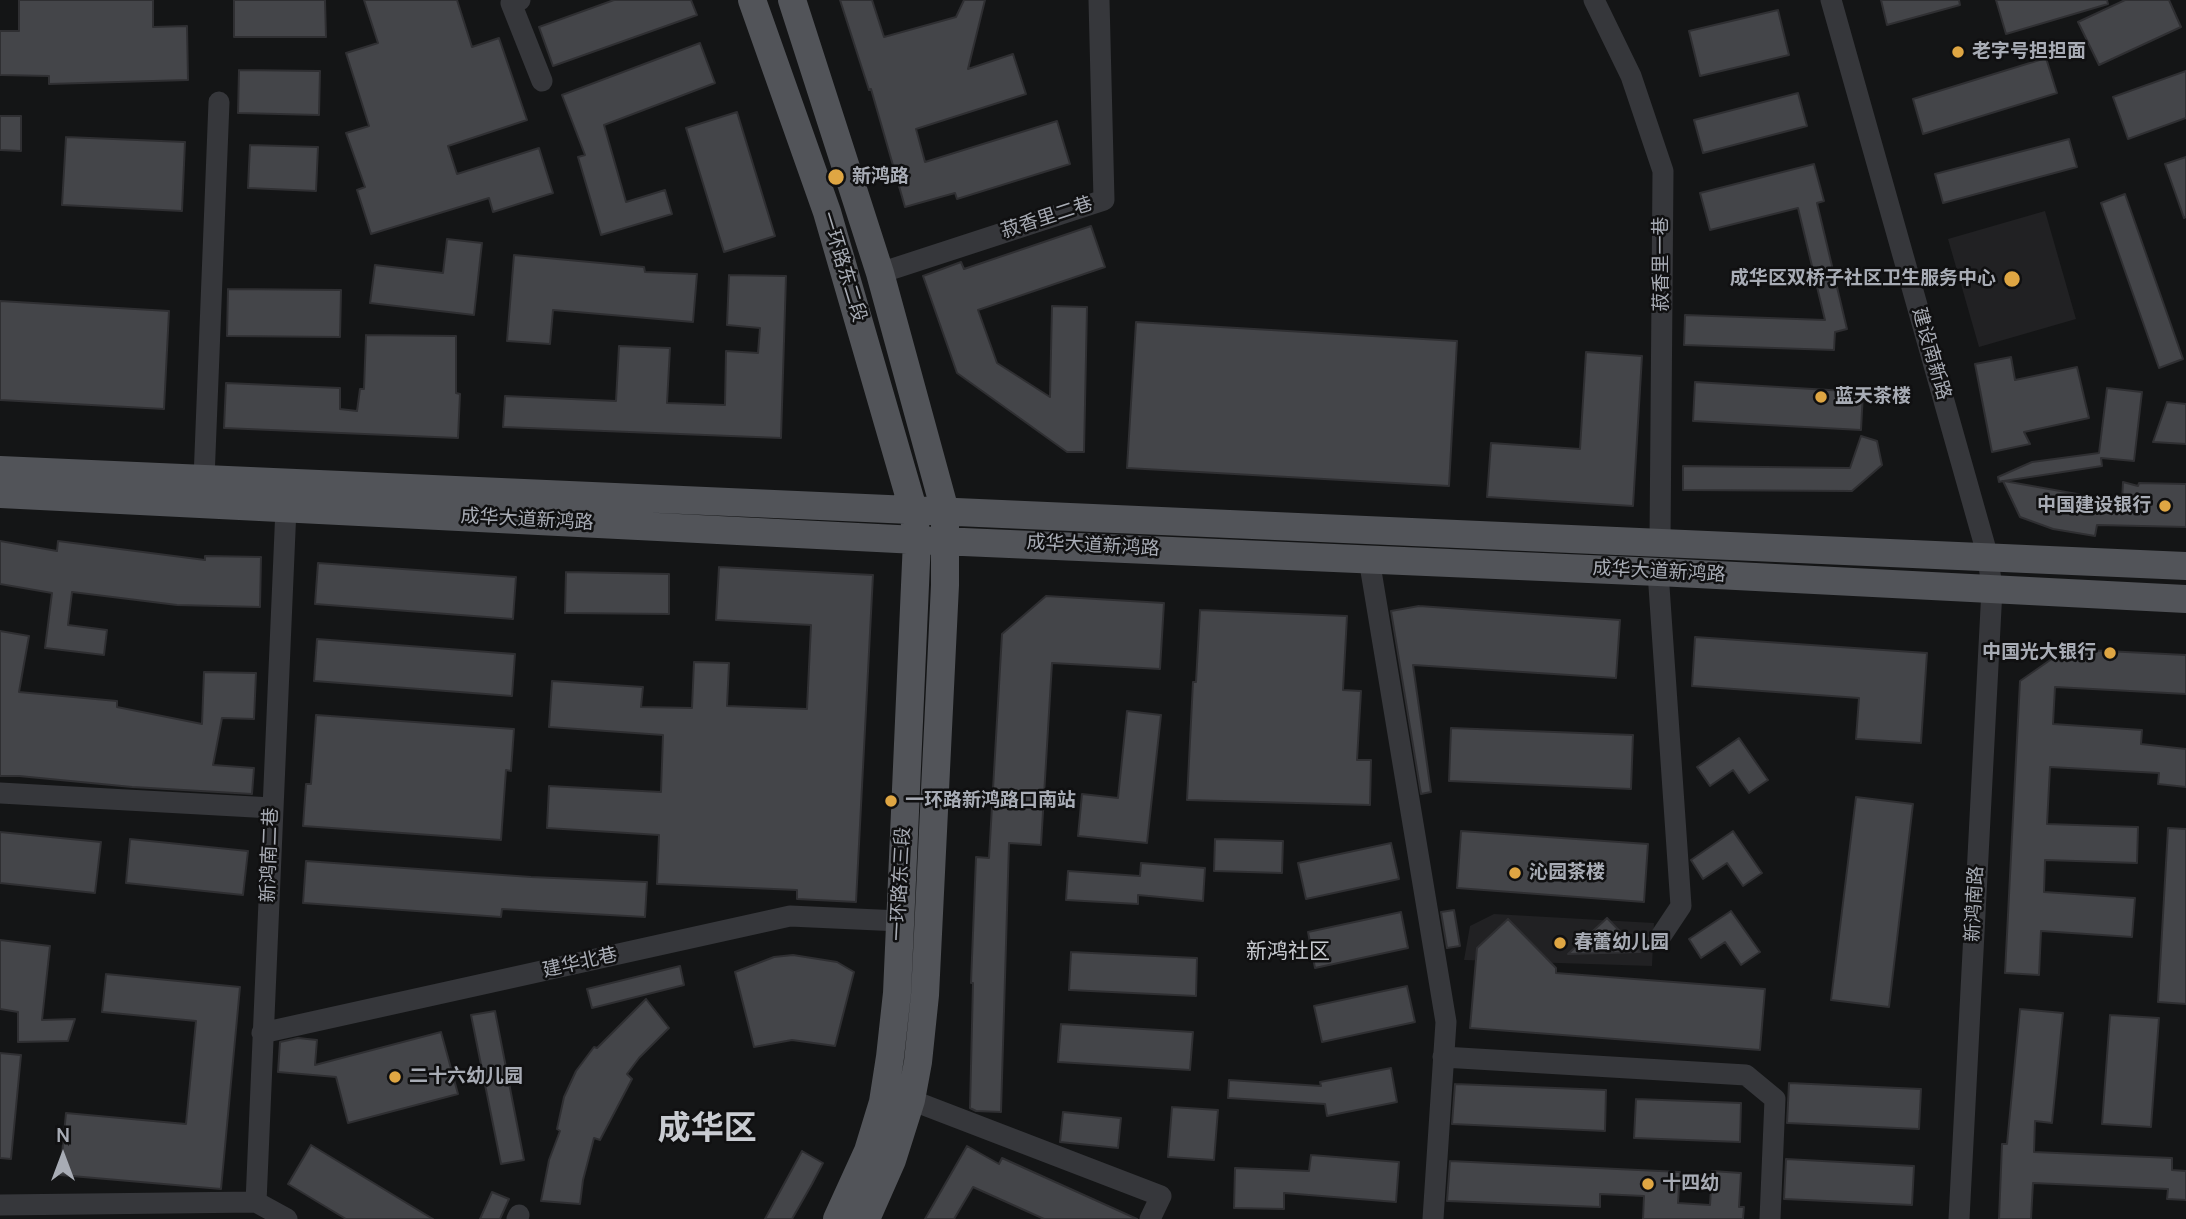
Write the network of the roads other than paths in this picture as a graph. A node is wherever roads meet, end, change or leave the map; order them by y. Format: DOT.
graph roads {
  1 [pos="520,0"];
  2 [pos="752,0"];
  3 [pos="792,0"];
  4 [pos="1099,0"];
  5 [pos="1594,0"];
  6 [pos="1831,0"];
  7 [pos="542,81"];
  8 [pos="219,102"];
  9 [pos="880,273"];
  10 [pos="0,470"];
  11 [pos="204,479"];
  12 [pos="0,494"];
  13 [pos="286,508"];
  14 [pos="913,509"];
  15 [pos="945,511"];
  16 [pos="917,540"];
  17 [pos="946,540"];
  18 [pos="1660,541"];
  19 [pos="1988,557"];
  20 [pos="1369,559"];
  21 [pos="2186,566"];
  22 [pos="1658,572"];
  23 [pos="1992,589"];
  24 [pos="2186,600"];
  25 [pos="0,793"];
  26 [pos="272,808"];
  27 [pos="900,921"];
  28 [pos="1658,939"];
  29 [pos="262,1033"];
  30 [pos="1443,1057"];
  31 [pos="911,1100"];
  32 [pos="256,1202"];
  33 [pos="0,1205"];
  34 [pos="287,1219"];
  35 [pos="837,1219"];
  36 [pos="866,1219"];
  37 [pos="1150,1219"];
  38 [pos="1433,1219"];
  39 [pos="1770,1219"];
  40 [pos="1959,1219"];
  1 -- 7 [label="street"];
  2 -- 14 [label="main road, 一环路东二段"];
  3 -- 9 [label="main road, 一环路东二段"];
  4 -- 9 [label="street, 菽香里二巷"];
  5 -- 18 [label="street, 菽香里一巷"];
  6 -- 19 [label="street, 建设南新路"];
  8 -- 11 [label="street"];
  9 -- 15 [label="main road, 一环路东二段"];
  10 -- 11 [label="main road, 成华大道新鸿路"];
  11 -- 14 [label="main road, 成华大道新鸿路"];
  12 -- 13 [label="main road, 成华大道新鸿路"];
  13 -- 16 [label="main road, 成华大道新鸿路"];
  13 -- 26 [label="street, 新鸿南二巷"];
  14 -- 15 [label="main road, 成华大道新鸿路"];
  14 -- 16 [label="main road, 一环路东二段"];
  15 -- 17 [label="main road, 一环路东二段"];
  15 -- 18 [label="main road, 成华大道新鸿路"];
  16 -- 17 [label="main road, 成华大道新鸿路"];
  16 -- 27 [label="main road, 一环路东三段"];
  17 -- 20 [label="main road, 成华大道新鸿路"];
  17 -- 31 [label="main road, 一环路东三段"];
  18 -- 19 [label="main road, 成华大道新鸿路"];
  19 -- 21 [label="main road, 成华大道新鸿路"];
  19 -- 23 [label="street, 建设南新路"];
  20 -- 22 [label="main road, 成华大道新鸿路"];
  20 -- 30 [label="street"];
  22 -- 23 [label="main road, 成华大道新鸿路"];
  22 -- 28 [label="street"];
  23 -- 24 [label="main road, 成华大道新鸿路"];
  23 -- 40 [label="street, 新鸿南路"];
  25 -- 26 [label="street"];
  26 -- 29 [label="street, 新鸿南二巷"];
  27 -- 29 [label="street, 建华北巷"];
  27 -- 35 [label="main road, 一环路东三段"];
  29 -- 32 [label="street, 新鸿南二巷"];
  30 -- 38 [label="street"];
  30 -- 39 [label="street"];
  31 -- 36 [label="main road, 一环路东三段"];
  31 -- 37 [label="street"];
  32 -- 33 [label="street"];
  32 -- 34 [label="street"];
}
